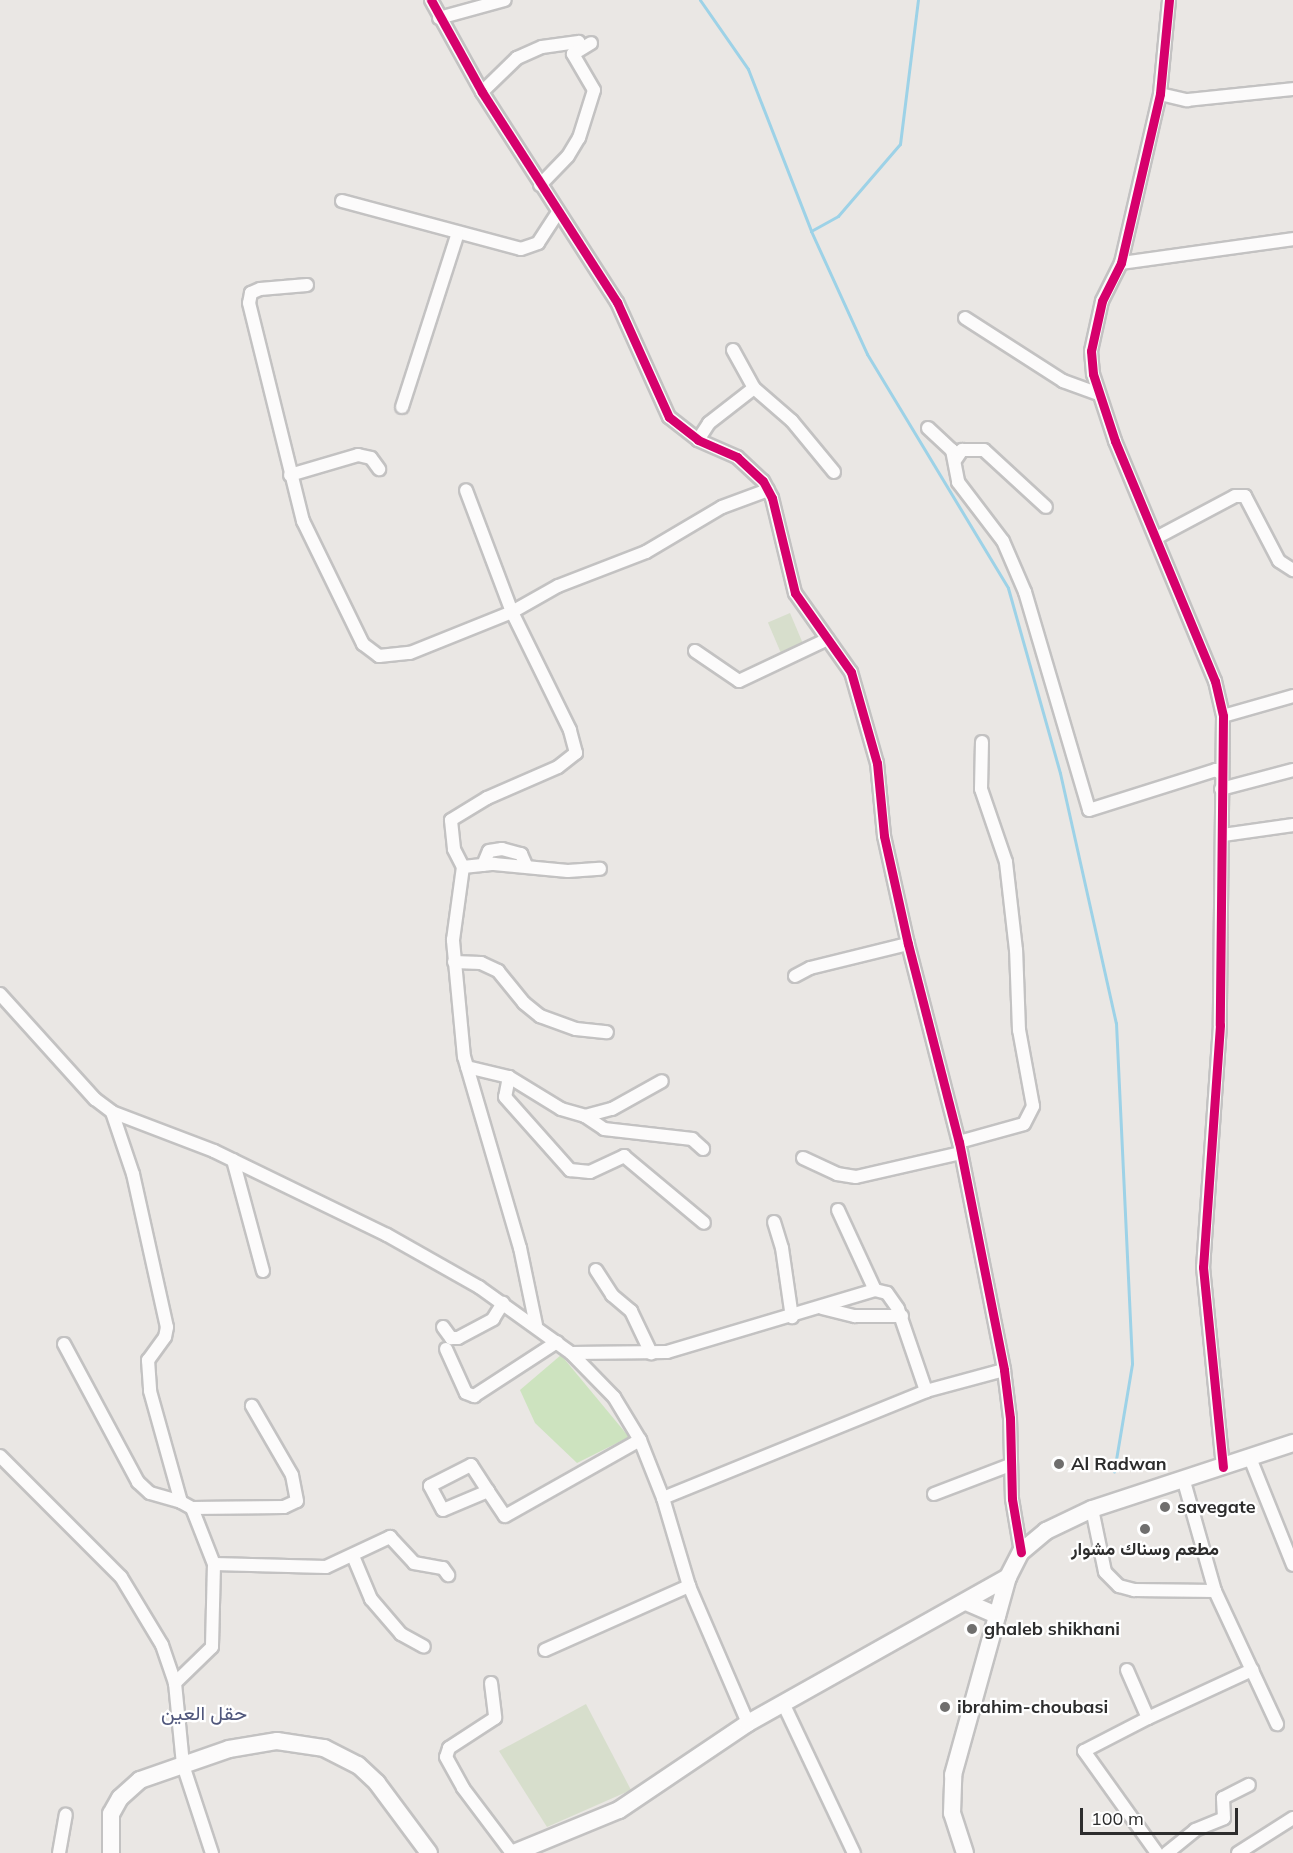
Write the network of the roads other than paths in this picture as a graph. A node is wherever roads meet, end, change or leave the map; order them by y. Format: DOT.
graph roads {
  1 [pos="430,0"];
  2 [pos="505,0"];
  3 [pos="1169,0"];
  4 [pos="439,18"];
  5 [pos="1293,89"];
  6 [pos="482,92"];
  7 [pos="1160,94"];
  8 [pos="540,185"];
  9 [pos="342,201"];
  10 [pos="558,212"];
  11 [pos="458,233"];
  12 [pos="1293,239"];
  13 [pos="1121,263"];
  14 [pos="307,285"];
  15 [pos="965,318"];
  16 [pos="733,350"];
  17 [pos="754,388"];
  18 [pos="1099,393"];
  19 [pos="402,407"];
  20 [pos="928,428"];
  21 [pos="698,440"];
  22 [pos="956,459"];
  23 [pos="379,469"];
  24 [pos="834,472"];
  25 [pos="290,475"];
  26 [pos="466,490"];
  27 [pos="768,490"];
  28 [pos="1046,507"];
  29 [pos="1156,538"];
  30 [pos="1293,570"];
  31 [pos="512,612"];
  32 [pos="828,639"];
  33 [pos="695,651"];
  34 [pos="1293,696"];
  35 [pos="1223,716"];
  36 [pos="982,742"];
  37 [pos="1293,770"];
  38 [pos="1222,774"];
  39 [pos="1221,789"];
  40 [pos="1293,825"];
  41 [pos="1223,836"];
  42 [pos="463,867"];
  43 [pos="600,870"];
  44 [pos="908,944"];
  45 [pos="454,962"];
  46 [pos="795,976"];
  47 [pos="0,994"];
  48 [pos="5,1006"];
  49 [pos="607,1032"];
  50 [pos="467,1067"];
  51 [pos="509,1077"];
  52 [pos="662,1082"];
  53 [pos="112,1112"];
  54 [pos="585,1116"];
  55 [pos="960,1148"];
  56 [pos="703,1149"];
  57 [pos="803,1158"];
  58 [pos="233,1160"];
  59 [pos="838,1210"];
  60 [pos="774,1222"];
  61 [pos="704,1223"];
  62 [pos="596,1270"];
  63 [pos="263,1271"];
  64 [pos="875,1290"];
  65 [pos="502,1303"];
  66 [pos="821,1308"];
  67 [pos="902,1316"];
  68 [pos="792,1317"];
  69 [pos="536,1326"];
  70 [pos="443,1327"];
  71 [pos="557,1342"];
  72 [pos="64,1344"];
  73 [pos="446,1349"];
  74 [pos="571,1353"];
  75 [pos="651,1353"];
  76 [pos="1004,1370"];
  77 [pos="926,1391"];
  78 [pos="252,1406"];
  79 [pos="640,1440"];
  80 [pos="1293,1443"];
  81 [pos="0,1456"];
  82 [pos="1250,1458"];
  83 [pos="1010,1465"];
  84 [pos="1223,1467"];
  85 [pos="1183,1478"];
  86 [pos="488,1491"];
  87 [pos="934,1494"];
  88 [pos="663,1498"];
  89 [pos="187,1505"];
  90 [pos="1092,1509"];
  91 [pos="1021,1552"];
  92 [pos="353,1556"];
  93 [pos="214,1564"];
  94 [pos="1293,1565"];
  95 [pos="448,1575"];
  96 [pos="1008,1577"];
  97 [pos="689,1586"];
  98 [pos="1215,1591"];
  99 [pos="966,1602"];
  100 [pos="997,1615"];
  101 [pos="424,1647"];
  102 [pos="545,1650"];
  103 [pos="1127,1670"];
  104 [pos="1252,1670"];
  105 [pos="175,1683"];
  106 [pos="491,1683"];
  107 [pos="783,1703"];
  108 [pos="1148,1718"];
  109 [pos="748,1723"];
  110 [pos="1276,1724"];
  111 [pos="183,1765"];
  112 [pos="1249,1785"];
  113 [pos="66,1815"];
  114 [pos="1293,1818"];
  115 [pos="59,1853"];
  116 [pos="111,1853"];
  117 [pos="212,1853"];
  118 [pos="429,1853"];
  119 [pos="513,1853"];
  120 [pos="854,1853"];
  121 [pos="965,1853"];
  122 [pos="1157,1853"];
  123 [pos="1167,1853"];
  124 [pos="1238,1853"];
  1 -- 4 [label="street"];
  2 -- 4 [label="street"];
  3 -- 7 [label="street"];
  4 -- 6 [label="street"];
  5 -- 7 [label="street"];
  6 -- 8 [label="street"];
  6 -- 8 [label="street"];
  7 -- 13 [label="street"];
  8 -- 10 [label="street"];
  9 -- 11 [label="street"];
  10 -- 11 [label="street"];
  10 -- 21 [label="street"];
  11 -- 19 [label="street"];
  12 -- 13 [label="street"];
  13 -- 18 [label="street"];
  14 -- 25 [label="street"];
  15 -- 18 [label="street"];
  16 -- 17 [label="street"];
  17 -- 21 [label="street"];
  17 -- 24 [label="street"];
  18 -- 29 [label="street"];
  20 -- 22 [label="street"];
  21 -- 27 [label="street"];
  22 -- 28 [label="street"];
  22 -- 38 [label="street"];
  23 -- 25 [label="street"];
  25 -- 31 [label="street"];
  26 -- 31 [label="street"];
  27 -- 31 [label="street"];
  27 -- 32 [label="street"];
  29 -- 30 [label="street"];
  29 -- 35 [label="street"];
  31 -- 42 [label="street"];
  32 -- 33 [label="street"];
  32 -- 44 [label="street"];
  34 -- 35 [label="street"];
  35 -- 38 [label="street"];
  36 -- 55 [label="street"];
  37 -- 39 [label="street"];
  38 -- 39 [label="street"];
  39 -- 41 [label="street"];
  40 -- 41 [label="street"];
  41 -- 84 [label="street"];
  42 -- 43 [label="street"];
  42 -- 45 [label="street"];
  44 -- 46 [label="street"];
  44 -- 55 [label="street"];
  45 -- 49 [label="street"];
  45 -- 50 [label="street"];
  47 -- 48 [label="street"];
  48 -- 53 [label="street"];
  50 -- 51 [label="street"];
  50 -- 69 [label="street"];
  51 -- 54 [label="street"];
  51 -- 61 [label="street"];
  52 -- 54 [label="street"];
  53 -- 58 [label="street"];
  53 -- 89 [label="street"];
  54 -- 56 [label="street"];
  55 -- 57 [label="street"];
  55 -- 76 [label="street"];
  58 -- 63 [label="street"];
  58 -- 65 [label="street"];
  59 -- 64 [label="street"];
  60 -- 68 [label="street"];
  62 -- 75 [label="street"];
  64 -- 66 [label="street"];
  64 -- 67 [label="street"];
  65 -- 69 [label="street"];
  65 -- 70 [label="street"];
  66 -- 67 [label="street"];
  66 -- 68 [label="street"];
  67 -- 77 [label="street"];
  68 -- 75 [label="street"];
  69 -- 71 [label="street"];
  71 -- 73 [label="street"];
  71 -- 74 [label="street"];
  72 -- 89 [label="street"];
  74 -- 75 [label="street"];
  74 -- 79 [label="street"];
  76 -- 77 [label="street"];
  76 -- 83 [label="street"];
  77 -- 88 [label="street"];
  78 -- 89 [label="street"];
  79 -- 86 [label="street"];
  79 -- 88 [label="street"];
  80 -- 82 [label="street"];
  81 -- 105 [label="street"];
  82 -- 84 [label="street"];
  82 -- 94 [label="street"];
  83 -- 87 [label="street"];
  83 -- 91 [label="street"];
  84 -- 85 [label="street"];
  85 -- 90 [label="street"];
  85 -- 98 [label="street"];
  86 -- 86 [label="street"];
  88 -- 97 [label="street"];
  89 -- 93 [label="street"];
  90 -- 91 [label="street"];
  90 -- 98 [label="street"];
  91 -- 96 [label="street"];
  92 -- 93 [label="street"];
  92 -- 95 [label="street"];
  92 -- 101 [label="street"];
  93 -- 105 [label="street"];
  96 -- 99 [label="street"];
  96 -- 100 [label="street"];
  97 -- 102 [label="street"];
  97 -- 109 [label="street"];
  98 -- 104 [label="street"];
  99 -- 100 [label="street"];
  99 -- 107 [label="street"];
  100 -- 121 [label="street"];
  103 -- 108 [label="street"];
  104 -- 108 [label="street"];
  104 -- 110 [label="street"];
  105 -- 111 [label="street"];
  106 -- 119 [label="street"];
  107 -- 109 [label="street"];
  107 -- 120 [label="street"];
  108 -- 122 [label="street"];
  109 -- 119 [label="street"];
  111 -- 116 [label="street"];
  111 -- 117 [label="street"];
  111 -- 118 [label="street"];
  112 -- 123 [label="street"];
  113 -- 115 [label="street"];
  114 -- 124 [label="street"];
}
